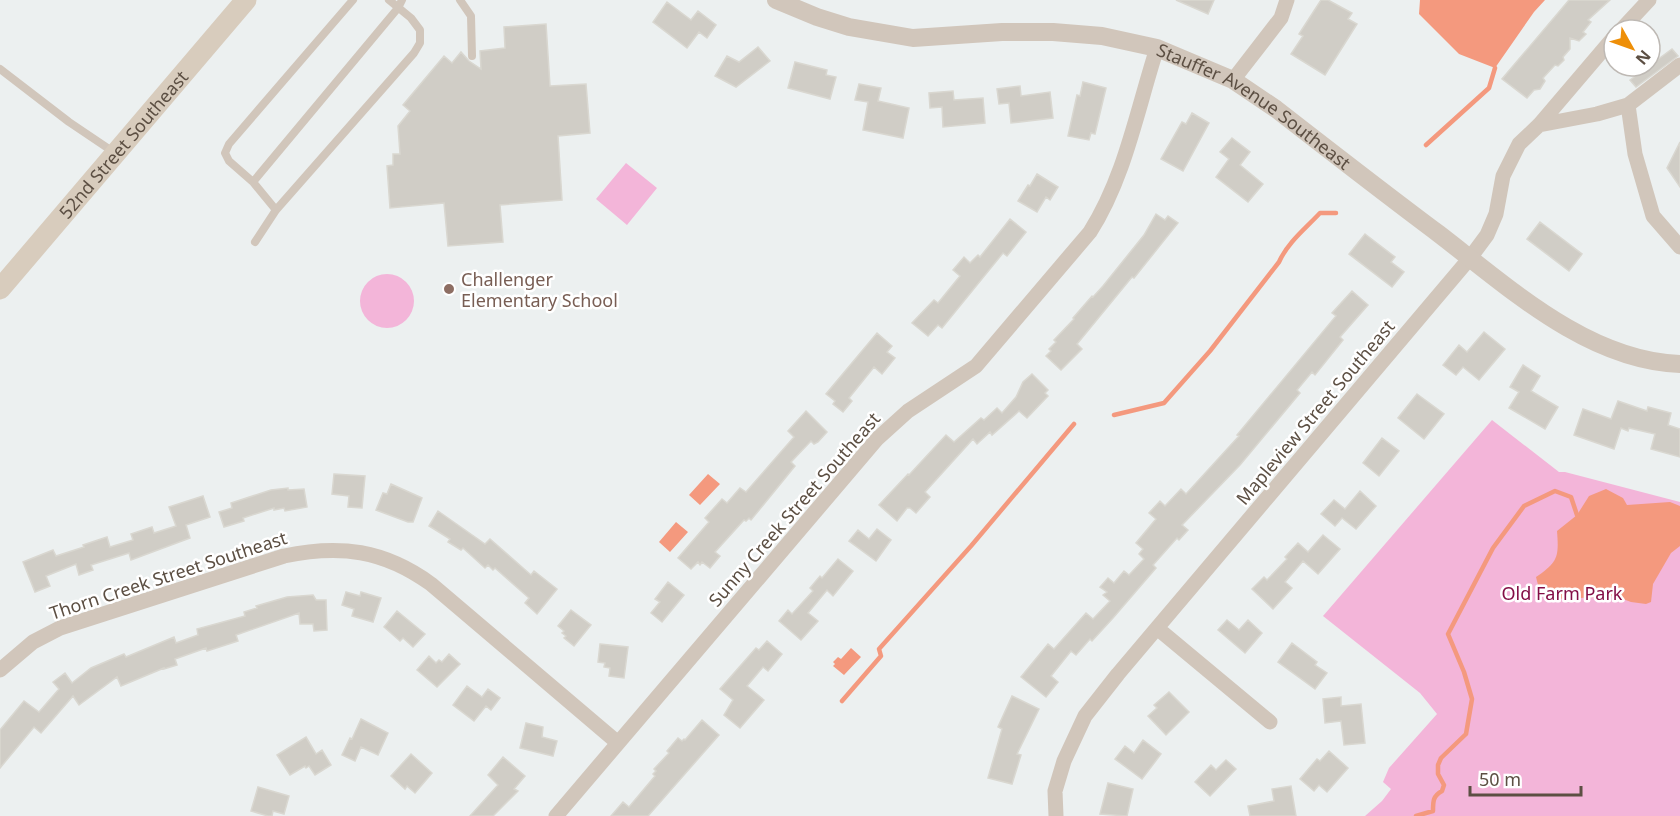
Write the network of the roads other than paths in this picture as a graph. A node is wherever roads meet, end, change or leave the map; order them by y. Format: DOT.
graph roads {
  1 [pos="246,0"];
  2 [pos="353,0"];
  3 [pos="389,0"];
  4 [pos="402,0"];
  5 [pos="460,0"];
  6 [pos="1287,0"];
  7 [pos="1649,0"];
  8 [pos="779,1"];
  9 [pos="399,8"];
  10 [pos="1632,18"];
  11 [pos="1157,48"];
  12 [pos="1602,51"];
  13 [pos="472,56"];
  14 [pos="1680,65"];
  15 [pos="0,69"];
  16 [pos="1233,80"];
  17 [pos="1628,105"];
  18 [pos="1539,125"];
  19 [pos="115,153"];
  20 [pos="253,182"];
  21 [pos="276,210"];
  22 [pos="255,242"];
  23 [pos="1680,247"];
  24 [pos="1470,258"];
  25 [pos="0,289"];
  26 [pos="1680,364"];
  27 [pos="1157,628"];
  28 [pos="0,670"];
  29 [pos="1270,722"];
  30 [pos="618,743"];
  31 [pos="556,816"];
  32 [pos="1056,816"];
  1 -- 19 [label="main road, 52nd Street Southeast"];
  2 -- 20 [label="lane"];
  3 -- 9 [label="lane"];
  4 -- 9 [label="lane"];
  5 -- 13 [label="lane"];
  6 -- 16 [label="street"];
  7 -- 10 [label="street"];
  8 -- 11 [label="street, Stauffer Avenue Southeast"];
  9 -- 20 [label="lane"];
  9 -- 21 [label="lane"];
  11 -- 16 [label="street, Stauffer Avenue Southeast"];
  11 -- 30 [label="street, Sunny Creek Street Southeast"];
  12 -- 18 [label="street, Mapleview Street Southeast"];
  14 -- 17 [label="street"];
  15 -- 19 [label="lane"];
  16 -- 24 [label="street, Stauffer Avenue Southeast"];
  17 -- 18 [label="street"];
  17 -- 23 [label="street"];
  18 -- 24 [label="street, Mapleview Street Southeast"];
  19 -- 25 [label="main road, 52nd Street Southeast"];
  20 -- 21 [label="lane"];
  21 -- 22 [label="lane"];
  24 -- 26 [label="street, Stauffer Avenue Southeast"];
  24 -- 27 [label="street, Mapleview Street Southeast"];
  27 -- 29 [label="street"];
  27 -- 32 [label="street, Mapleview Street Southeast"];
  28 -- 30 [label="street, Thorn Creek Street Southeast"];
  30 -- 31 [label="street, Sunny Creek Street Southeast"];
}
